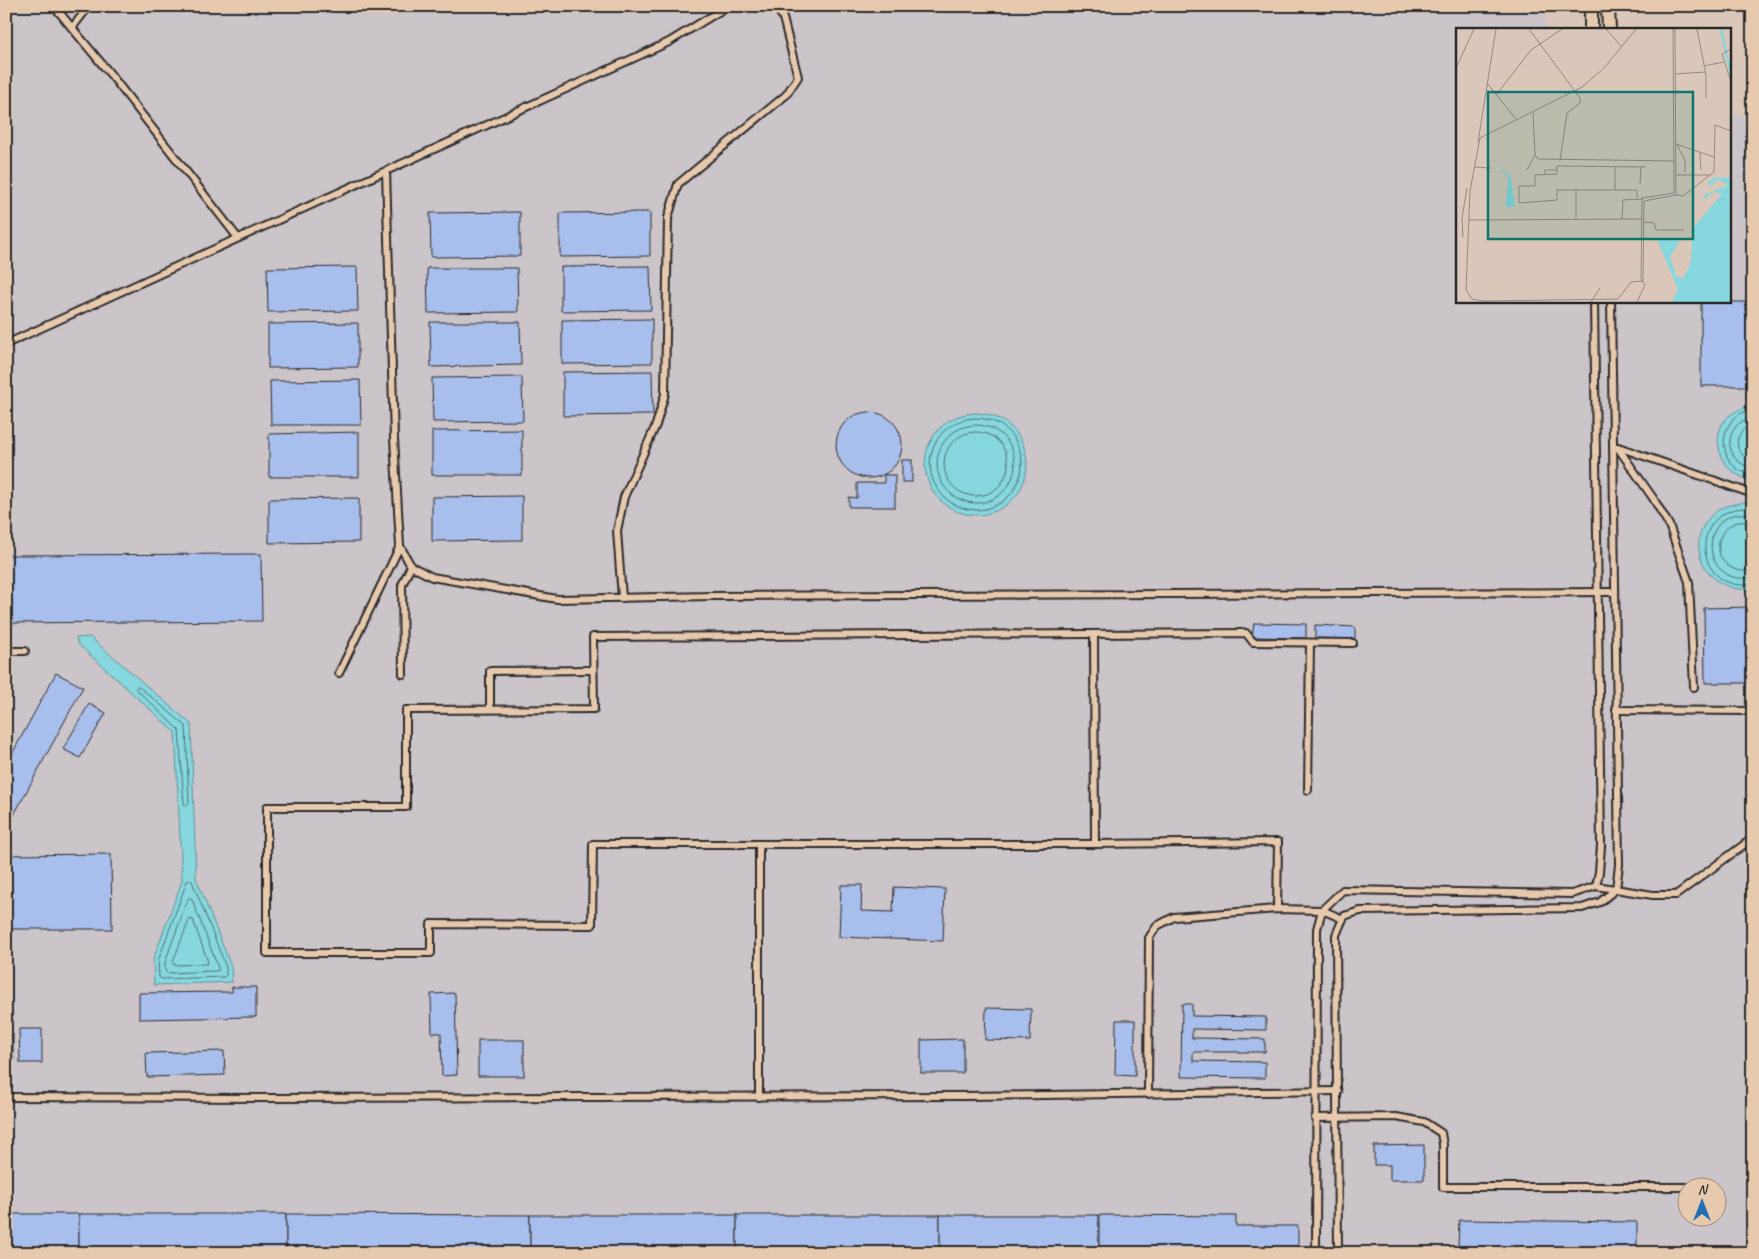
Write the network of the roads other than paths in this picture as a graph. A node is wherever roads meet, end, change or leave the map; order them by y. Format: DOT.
graph roads {
  1 [pos="54,6"];
  2 [pos="89,6"];
  3 [pos="728,6"];
  4 [pos="776,6"];
  5 [pos="1591,6"];
  6 [pos="1608,6"];
  7 [pos="72,28"];
  8 [pos="1591,28"];
  9 [pos="1608,28"];
  10 [pos="386,170"];
  11 [pos="238,238"];
  12 [pos="1594,302"];
  13 [pos="1611,302"];
  14 [pos="6,344"];
  15 [pos="1615,447"];
  16 [pos="1753,494"];
  17 [pos="400,546"];
  18 [pos="411,566"];
  19 [pos="1598,592"];
  20 [pos="1614,592"];
  21 [pos="622,598"];
  22 [pos="1094,634"];
  23 [pos="1310,643"];
  24 [pos="1353,643"];
  25 [pos="6,650"];
  26 [pos="25,652"];
  27 [pos="594,670"];
  28 [pos="339,674"];
  29 [pos="403,674"];
  30 [pos="1694,687"];
  31 [pos="490,709"];
  32 [pos="1616,710"];
  33 [pos="1753,711"];
  34 [pos="1308,790"];
  35 [pos="1753,838"];
  36 [pos="759,844"];
  37 [pos="1095,844"];
  38 [pos="1596,886"];
  39 [pos="1616,889"];
  40 [pos="1277,909"];
  41 [pos="1322,910"];
  42 [pos="1343,919"];
  43 [pos="1315,1091"];
  44 [pos="1338,1091"];
  45 [pos="1148,1094"];
  46 [pos="6,1097"];
  47 [pos="759,1097"];
  48 [pos="1338,1117"];
  49 [pos="1315,1118"];
  50 [pos="1676,1187"];
  51 [pos="1316,1253"];
  52 [pos="1338,1253"];
  1 -- 7 [label="lane"];
  2 -- 7 [label="lane"];
  3 -- 10 [label="lane"];
  4 -- 21 [label="lane"];
  5 -- 8 [label="street"];
  6 -- 9 [label="street"];
  7 -- 11 [label="lane"];
  10 -- 11 [label="lane"];
  10 -- 17 [label="lane"];
  11 -- 14 [label="lane"];
  12 -- 19 [label="lane"];
  13 -- 15 [label="lane"];
  15 -- 16 [label="lane"];
  15 -- 20 [label="lane"];
  15 -- 30 [label="lane"];
  17 -- 18 [label="lane"];
  17 -- 28 [label="lane"];
  18 -- 21 [label="lane"];
  18 -- 29 [label="lane"];
  19 -- 20 [label="lane"];
  19 -- 21 [label="lane"];
  19 -- 38 [label="lane"];
  20 -- 32 [label="lane"];
  22 -- 23 [label="lane"];
  22 -- 27 [label="lane"];
  22 -- 37 [label="lane"];
  23 -- 24 [label="lane"];
  23 -- 34 [label="lane"];
  25 -- 26 [label="lane"];
  27 -- 31 [label="lane"];
  27 -- 31 [label="lane"];
  31 -- 36 [label="lane"];
  32 -- 33 [label="lane"];
  32 -- 39 [label="lane"];
  35 -- 39 [label="lane"];
  36 -- 37 [label="lane"];
  36 -- 47 [label="lane"];
  37 -- 40 [label="lane"];
  38 -- 39 [label="lane"];
  38 -- 41 [label="lane"];
  39 -- 42 [label="lane"];
  40 -- 41 [label="lane"];
  40 -- 45 [label="lane"];
  41 -- 42 [label="lane"];
  41 -- 43 [label="lane"];
  42 -- 44 [label="lane"];
  43 -- 44 [label="lane"];
  43 -- 45 [label="lane"];
  43 -- 49 [label="lane"];
  44 -- 48 [label="lane"];
  45 -- 47 [label="lane"];
  46 -- 47 [label="lane"];
  48 -- 49 [label="lane"];
  48 -- 50 [label="lane"];
  48 -- 52 [label="lane"];
  49 -- 51 [label="lane"];
}
